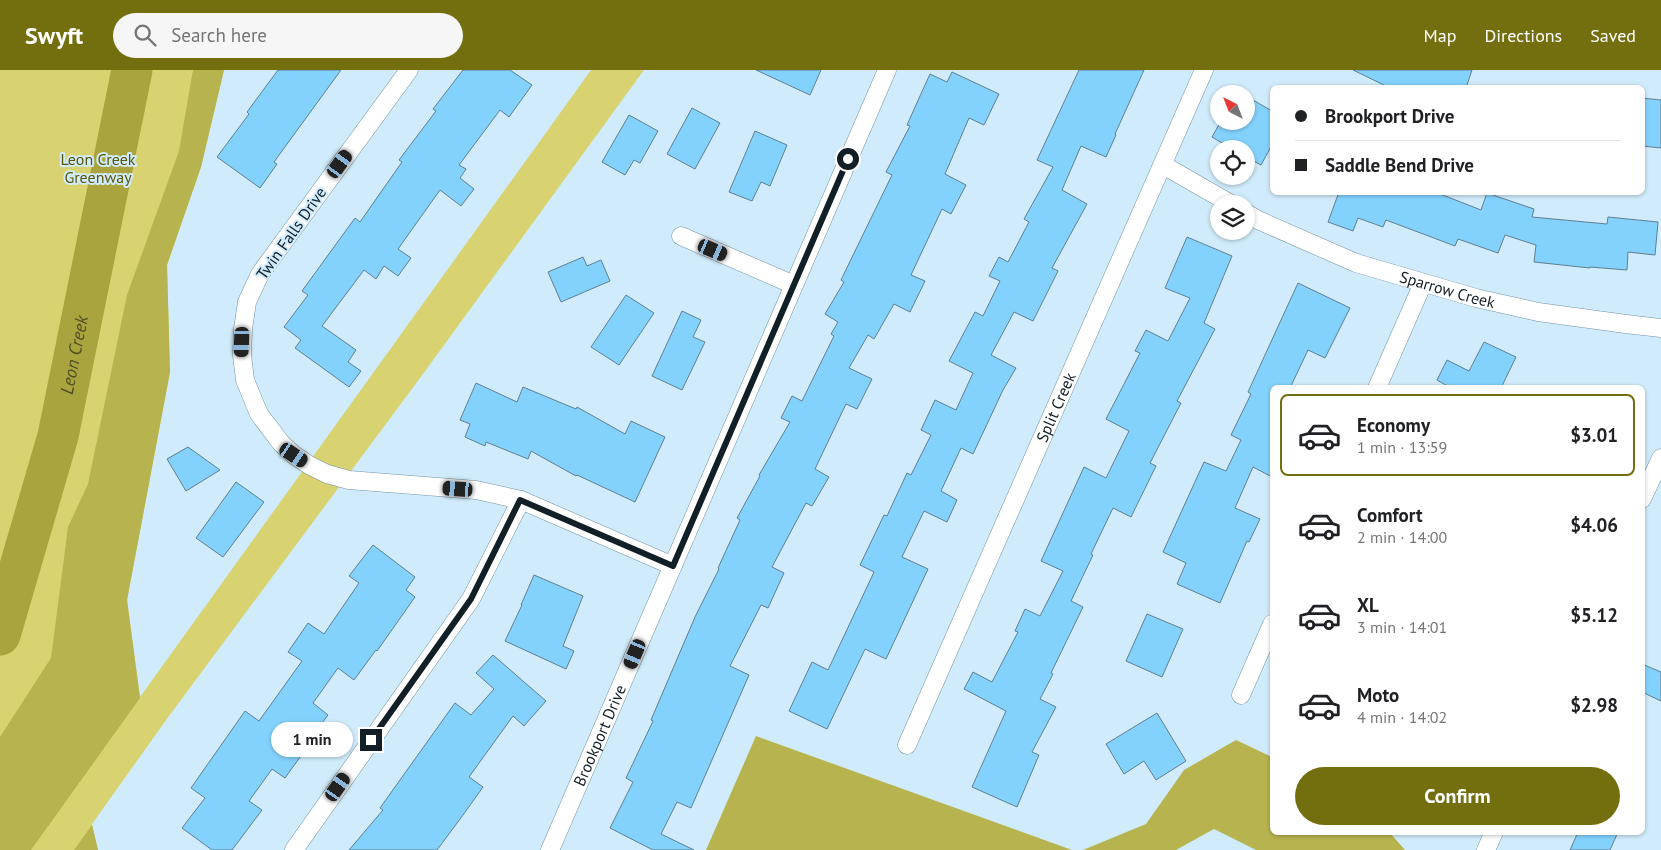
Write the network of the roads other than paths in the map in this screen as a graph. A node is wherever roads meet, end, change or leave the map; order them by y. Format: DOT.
graph roads {
  1 [pos="409,70"];
  2 [pos="887,70"];
  3 [pos="1204,70"];
  4 [pos="1163,165"];
  5 [pos="1215,195"];
  6 [pos="1255,218"];
  7 [pos="681,236"];
  8 [pos="1423,283"];
  9 [pos="794,284"];
  10 [pos="1661,328"];
  11 [pos="1378,385"];
  12 [pos="1661,458"];
  13 [pos="1645,493"];
  14 [pos="520,500"];
  15 [pos="673,566"];
  16 [pos="1270,629"];
  17 [pos="1241,695"];
  18 [pos="907,745"];
  19 [pos="1493,835"];
  20 [pos="553,849"];
  21 [pos="294,850"];
  22 [pos="1486,850"];
  1 -- 14 [label="street, Twin Falls Drive"];
  2 -- 9 [label="street, Brookport Drive"];
  3 -- 4 [label="street, Split Creek"];
  4 -- 5 [label="street"];
  4 -- 18 [label="street, Split Creek"];
  6 -- 8 [label="street, Sparrow Creek"];
  7 -- 9 [label="street"];
  8 -- 10 [label="street, Sparrow Creek"];
  8 -- 11 [label="street"];
  9 -- 15 [label="street, Brookport Drive"];
  12 -- 13 [label="street"];
  14 -- 15 [label="street, Twin Falls Drive"];
  14 -- 21 [label="street"];
  15 -- 20 [label="street, Brookport Drive"];
  16 -- 17 [label="street"];
  19 -- 22 [label="street"];
}
